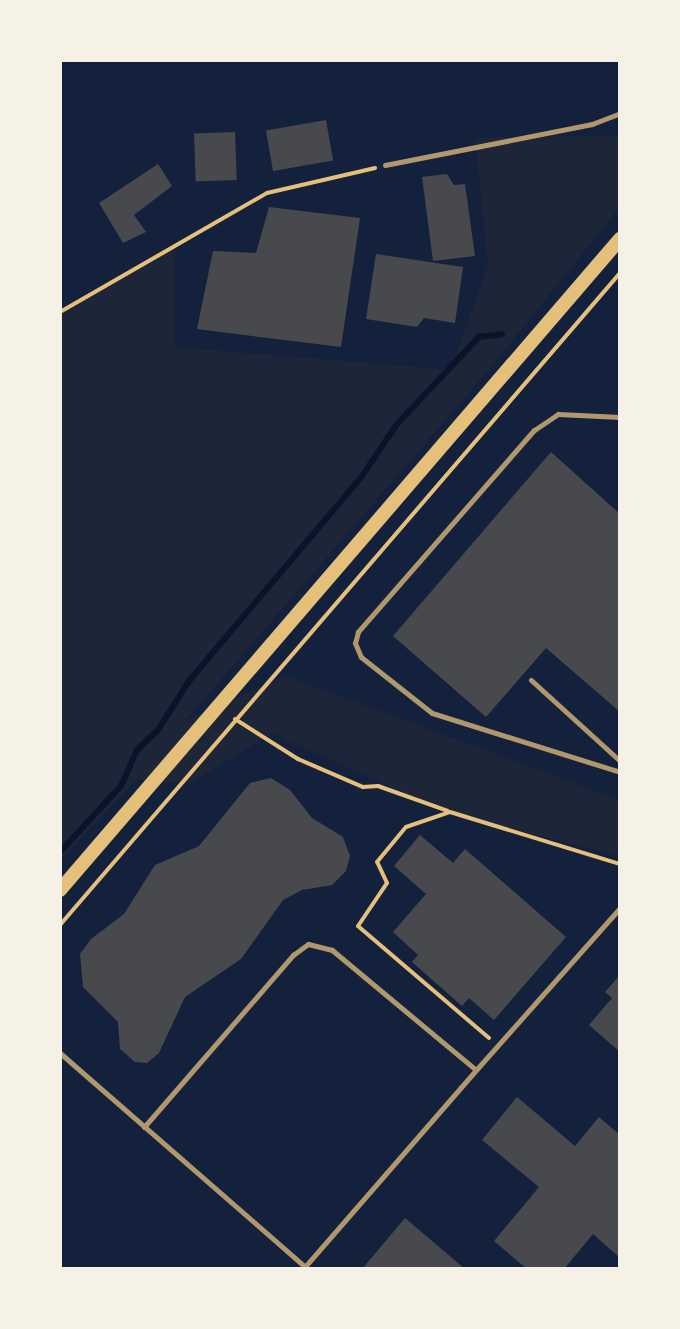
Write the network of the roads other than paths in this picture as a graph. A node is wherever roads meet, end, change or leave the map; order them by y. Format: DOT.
graph roads {
  1 [pos="620,113"];
  2 [pos="385,165"];
  3 [pos="620,239"];
  4 [pos="620,417"];
  5 [pos="531,680"];
  6 [pos="620,761"];
  7 [pos="620,772"];
  8 [pos="60,890"];
  9 [pos="620,908"];
  10 [pos="60,1053"];
  11 [pos="476,1070"];
  12 [pos="144,1127"];
  13 [pos="306,1268"];
  1 -- 2 [label="lane"];
  3 -- 8 [label="main road"];
  4 -- 7 [label="lane"];
  5 -- 6 [label="lane"];
  9 -- 11 [label="lane"];
  10 -- 12 [label="lane"];
  11 -- 12 [label="lane"];
  11 -- 13 [label="lane"];
  12 -- 13 [label="lane"];
}
